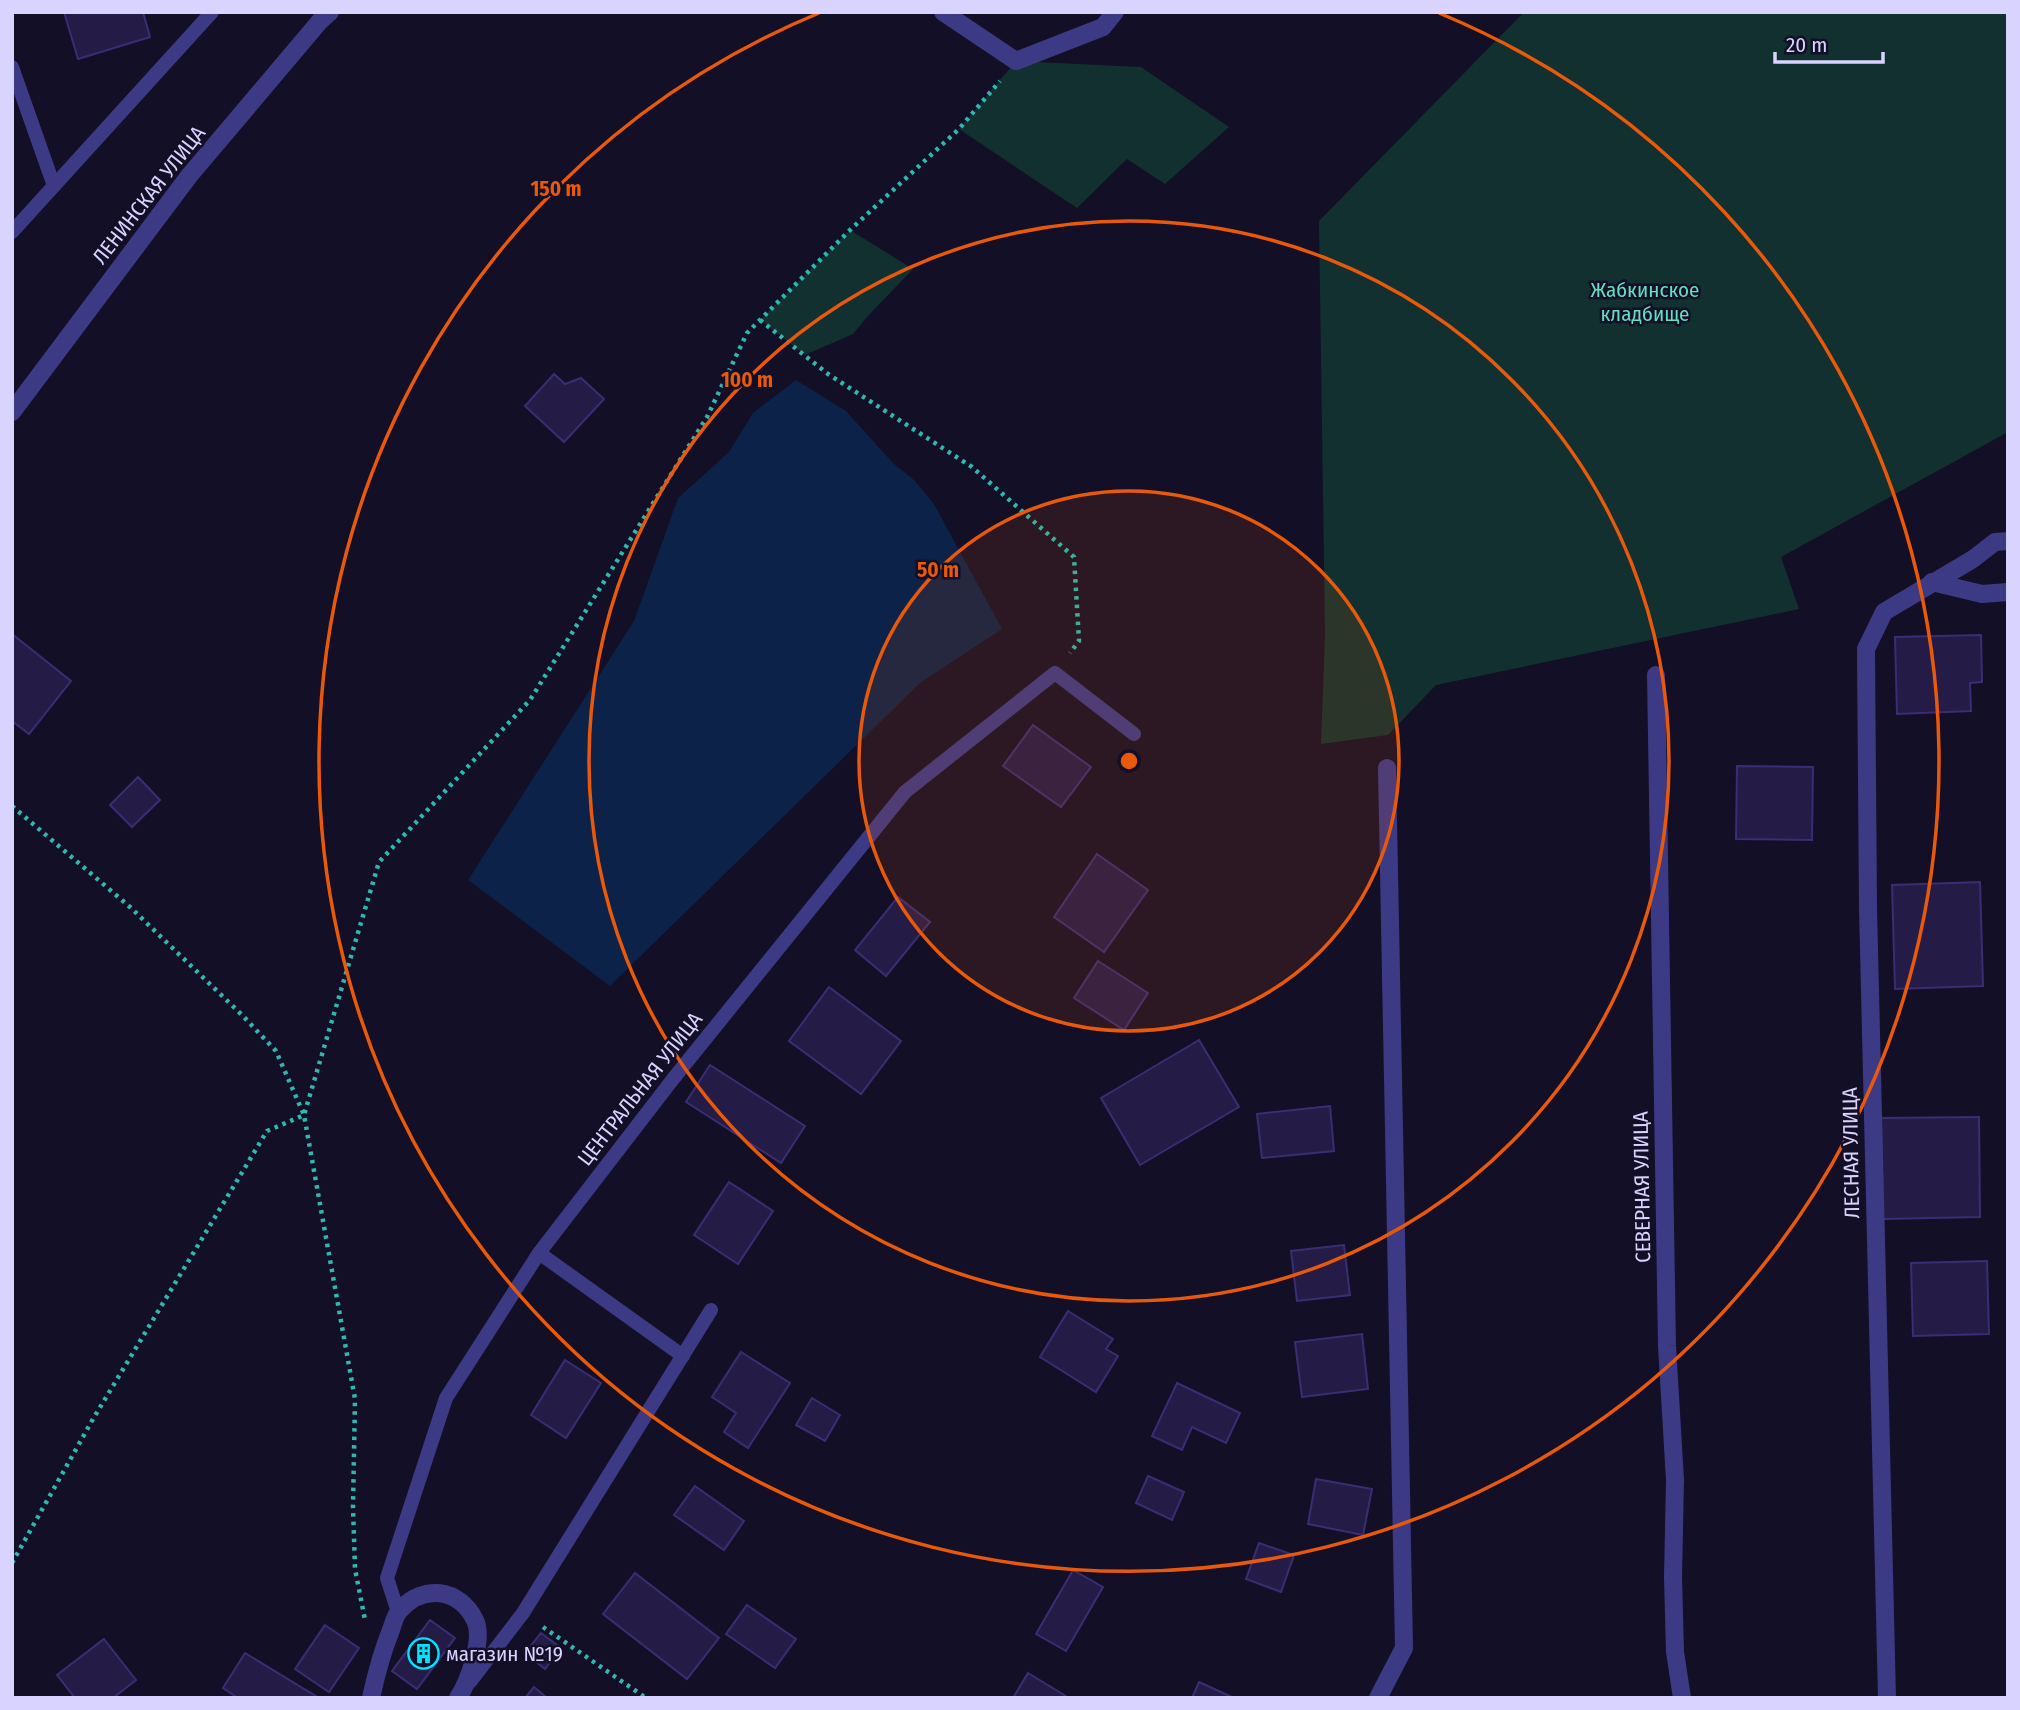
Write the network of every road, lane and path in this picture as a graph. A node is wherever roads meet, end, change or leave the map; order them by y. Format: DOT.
graph roads {
  1 [pos="212,12"];
  2 [pos="330,12"];
  3 [pos="943,12"];
  4 [pos="1115,12"];
  5 [pos="1016,61"];
  6 [pos="12,68"];
  7 [pos="54,186"];
  8 [pos="12,232"];
  9 [pos="760,320"];
  10 [pos="15,402"];
  11 [pos="2008,541"];
  12 [pos="1932,582"];
  13 [pos="2008,592"];
  14 [pos="1055,673"];
  15 [pos="1656,674"];
  16 [pos="1134,734"];
  17 [pos="1387,768"];
  18 [pos="12,806"];
  19 [pos="304,1115"];
  20 [pos="539,1253"];
  21 [pos="711,1310"];
  22 [pos="683,1356"];
  23 [pos="12,1563"];
  24 [pos="398,1612"];
  25 [pos="523,1613"];
  26 [pos="381,1654"];
  27 [pos="459,1696"];
  28 [pos="370,1698"];
  29 [pos="646,1698"];
  30 [pos="1378,1698"];
  31 [pos="1682,1698"];
  32 [pos="1886,1698"];
  1 -- 7 [label="lane"];
  2 -- 10 [label="street, ЛЕНИНСКАЯ УЛИЦА"];
  3 -- 5 [label="street"];
  4 -- 5 [label="street"];
  5 -- 9 [label="path"];
  6 -- 7 [label="lane"];
  7 -- 8 [label="lane"];
  9 -- 14 [label="path"];
  9 -- 19 [label="path"];
  11 -- 12 [label="street"];
  12 -- 13 [label="street"];
  12 -- 32 [label="street, ЛЕСНАЯ УЛИЦА"];
  14 -- 16 [label="lane"];
  14 -- 20 [label="lane, ЦЕНТРАЛЬНАЯ УЛИЦА"];
  15 -- 31 [label="street, СЕВЕРНАЯ УЛИЦА"];
  17 -- 30 [label="street"];
  18 -- 19 [label="path"];
  19 -- 23 [label="path"];
  19 -- 26 [label="path"];
  20 -- 22 [label="lane"];
  20 -- 24 [label="lane, ЦЕНТРАЛЬНАЯ УЛИЦА"];
  21 -- 22 [label="lane"];
  22 -- 25 [label="lane"];
  24 -- 26 [label="street"];
  24 -- 27 [label="street"];
  25 -- 27 [label="lane"];
  25 -- 29 [label="path"];
  26 -- 28 [label="street"];
}
